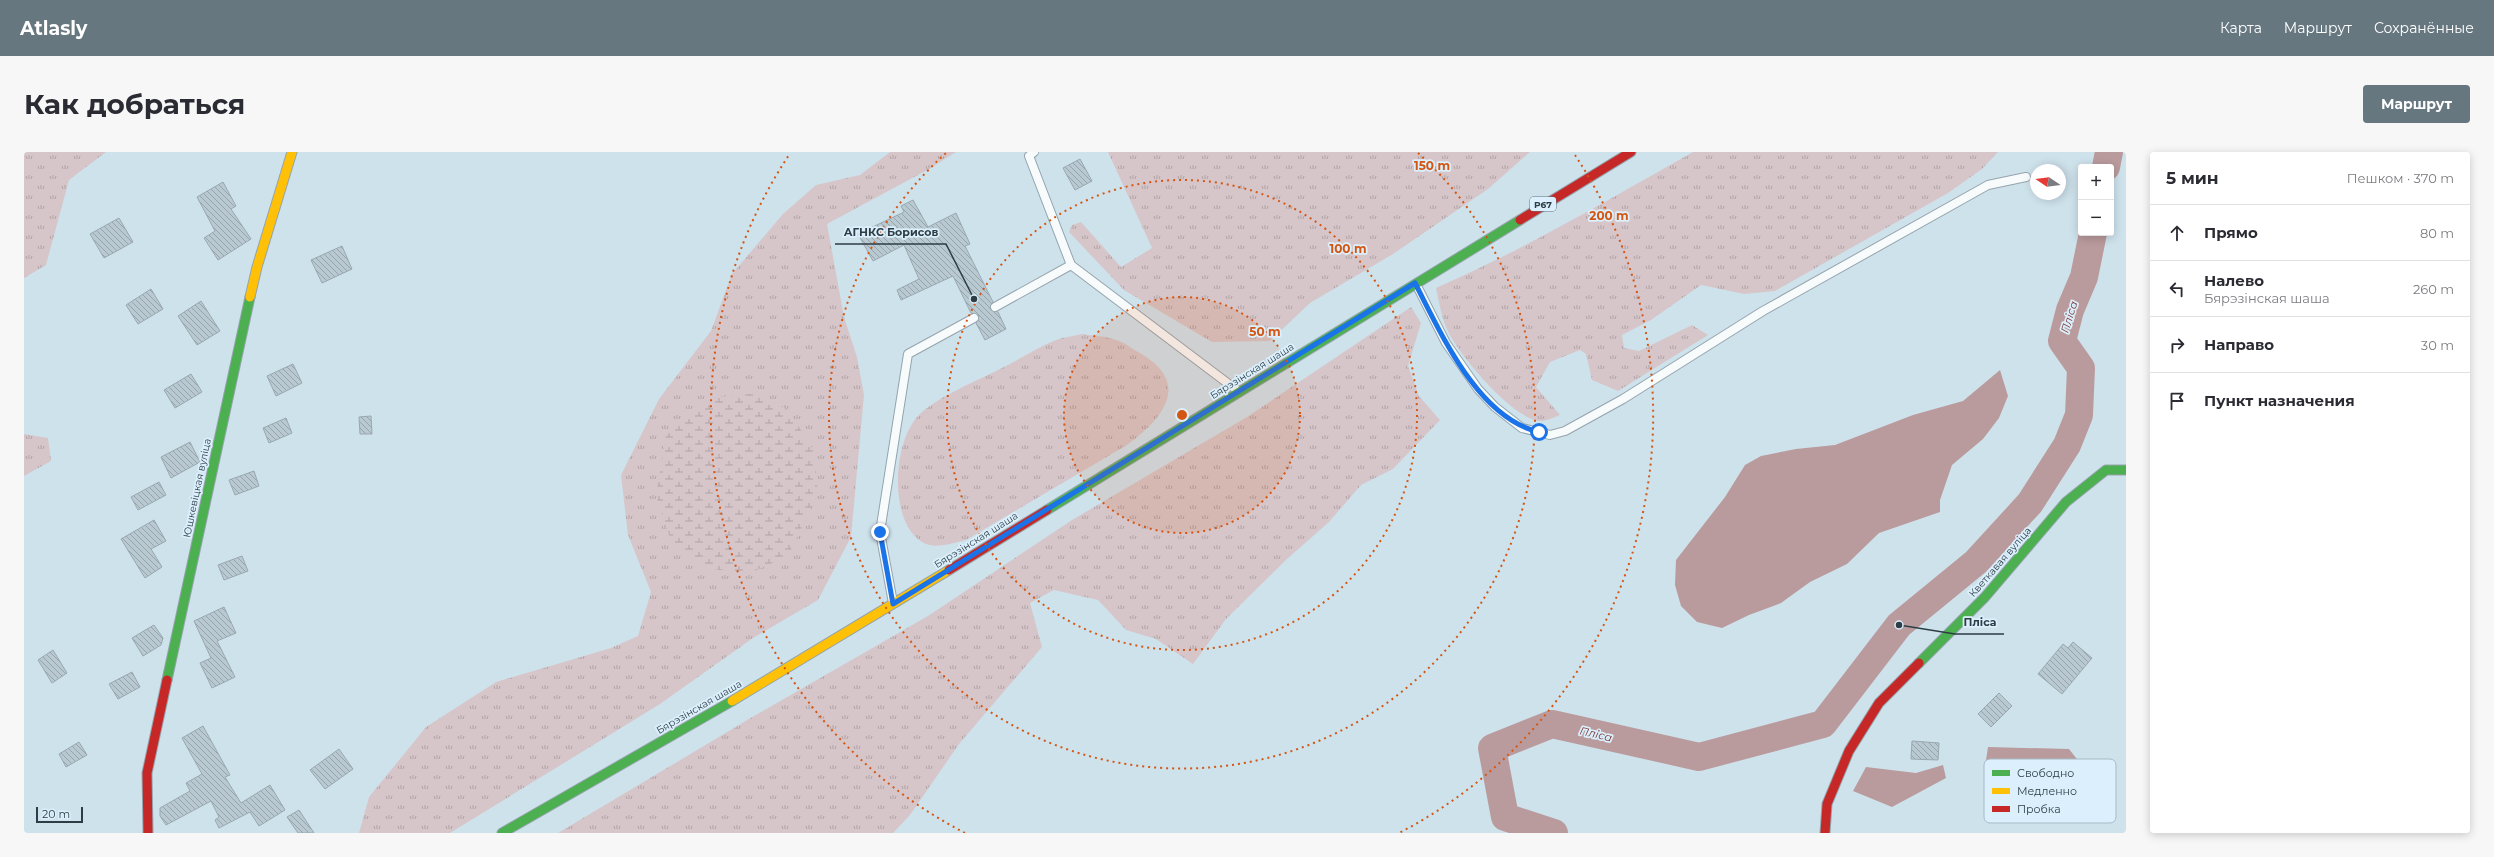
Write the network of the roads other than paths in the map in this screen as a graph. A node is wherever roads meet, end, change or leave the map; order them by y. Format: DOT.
graph roads {
  1 [pos="292,152"];
  2 [pos="1034,152"];
  3 [pos="1631,152"];
  4 [pos="2026,177"];
  5 [pos="1071,265"];
  6 [pos="1415,283"];
  7 [pos="995,307"];
  8 [pos="974,318"];
  9 [pos="1239,392"];
  10 [pos="2126,470"];
  11 [pos="893,604"];
  12 [pos="148,833"];
  13 [pos="502,833"];
  14 [pos="1825,833"];
  1 -- 12 [label="main road, Юшкевіцкая вуліца"];
  2 -- 5 [label="lane"];
  3 -- 6 [label="main road, Бярэзінская шаша / Р67"];
  4 -- 6 [label="lane"];
  5 -- 7 [label="lane"];
  5 -- 9 [label="lane"];
  6 -- 9 [label="main road, Бярэзінская шаша / Р67"];
  8 -- 11 [label="lane"];
  9 -- 11 [label="main road, Бярэзінская шаша / Р67"];
  10 -- 14 [label="main road, Кветкавая вуліца"];
  11 -- 13 [label="main road, Бярэзінская шаша / Р67"];
}
